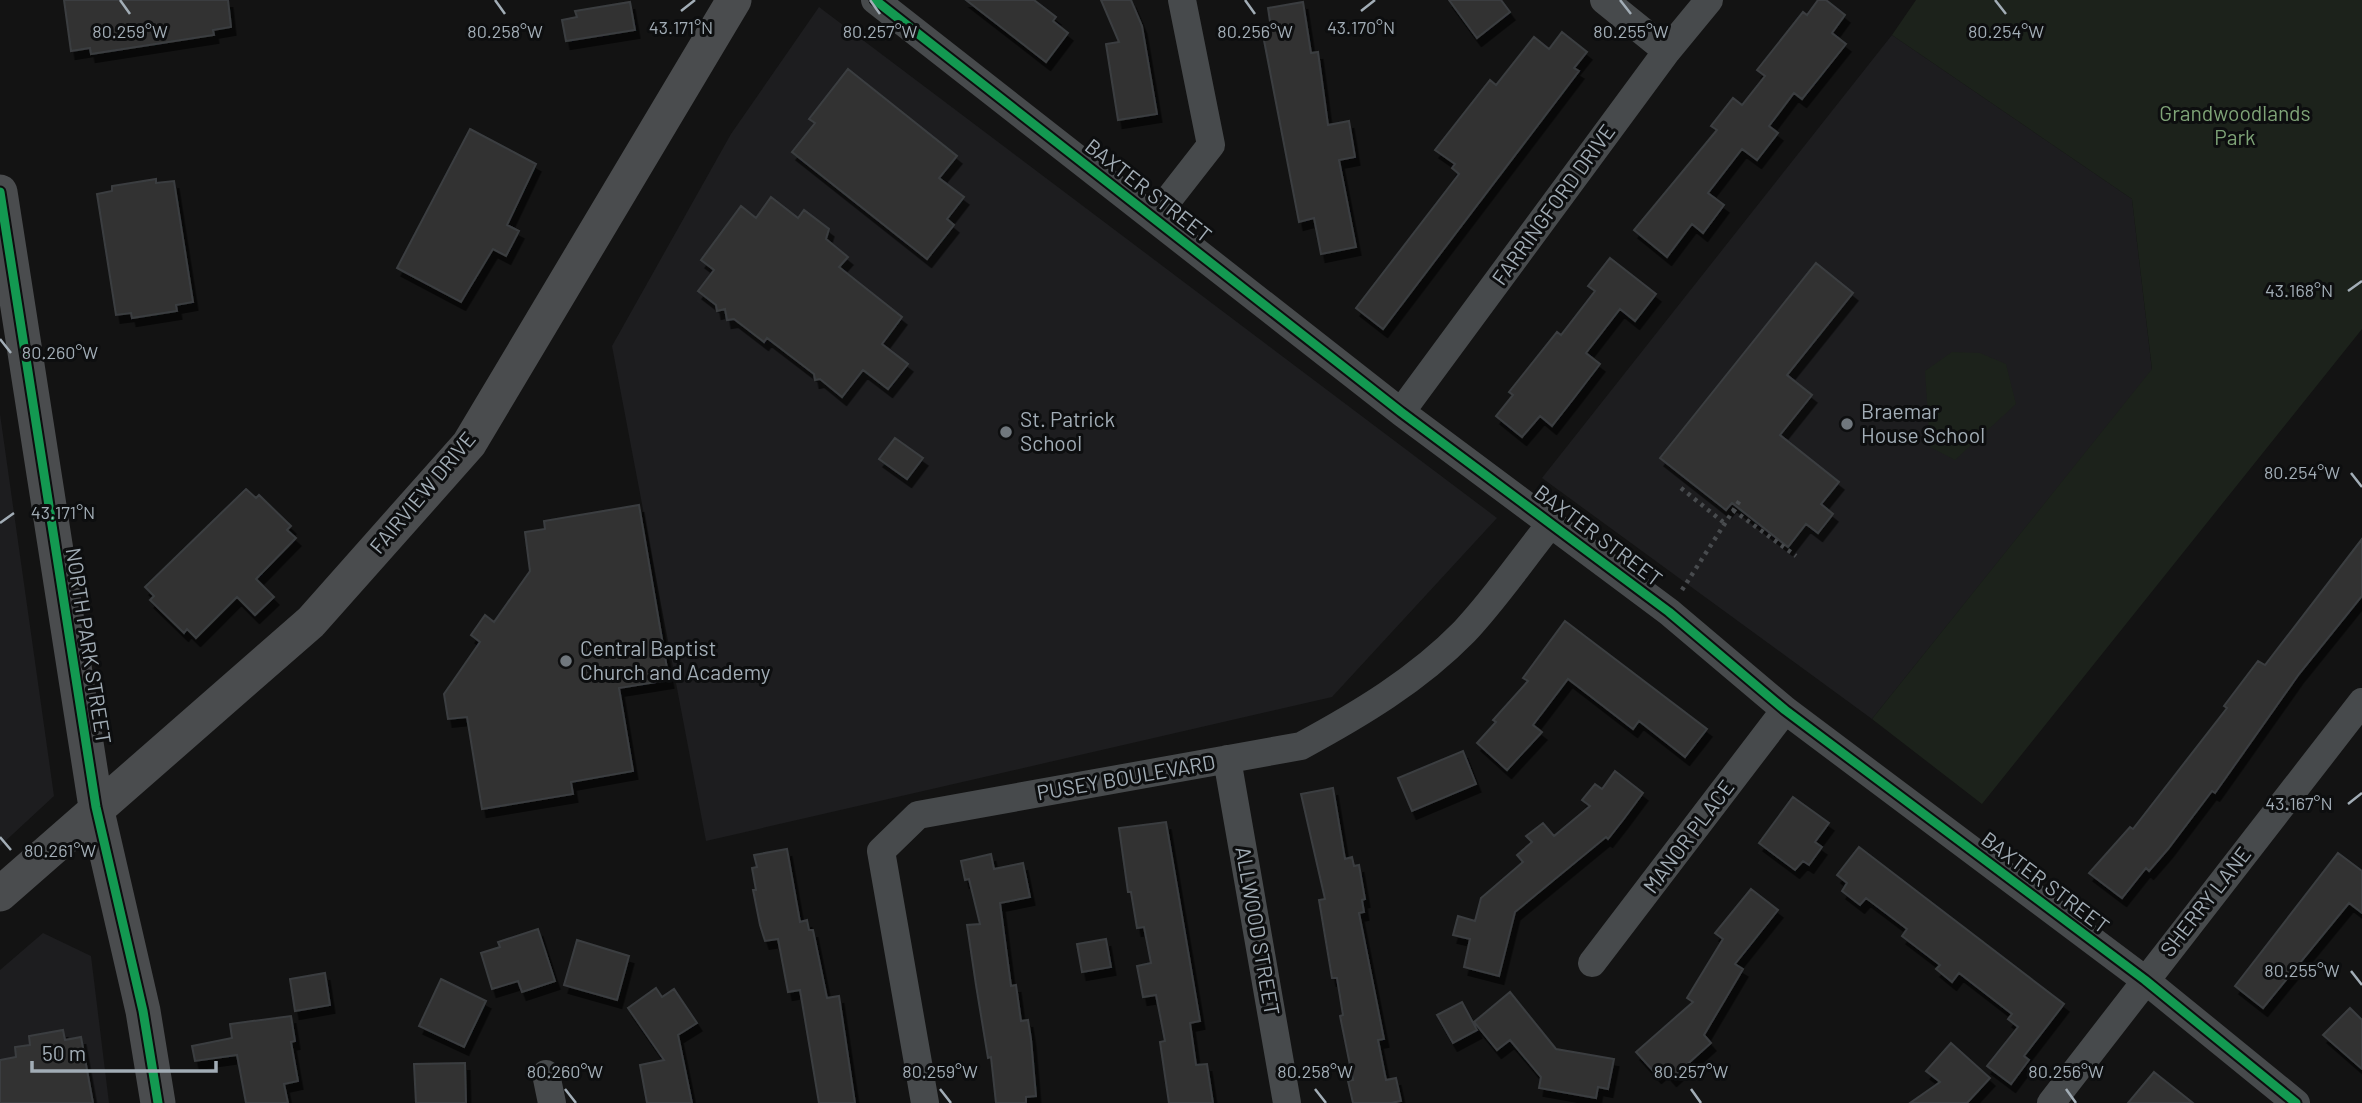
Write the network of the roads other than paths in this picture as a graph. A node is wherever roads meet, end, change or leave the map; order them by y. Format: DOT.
graph roads {
  1 [pos="734,0"];
  2 [pos="875,0"];
  3 [pos="1182,0"];
  4 [pos="1604,0"];
  5 [pos="1709,0"];
  6 [pos="1667,51"];
  7 [pos="0,192"];
  8 [pos="1154,218"];
  9 [pos="1401,412"];
  10 [pos="1552,523"];
  11 [pos="2362,702"];
  12 [pos="1785,710"];
  13 [pos="1227,759"];
  14 [pos="96,807"];
  15 [pos="0,894"];
  16 [pos="1592,963"];
  17 [pos="2146,980"];
  18 [pos="545,1074"];
  19 [pos="158,1103"];
  20 [pos="552,1103"];
  21 [pos="925,1103"];
  22 [pos="1287,1103"];
  23 [pos="2051,1103"];
  24 [pos="2296,1103"];
  1 -- 14 [label="main road, FAIRVIEW DRIVE"];
  2 -- 8 [label="street, BAXTER STREET"];
  3 -- 8 [label="street"];
  4 -- 6 [label="street"];
  5 -- 6 [label="street, FARRINGFORD DRIVE"];
  6 -- 9 [label="street, FARRINGFORD DRIVE"];
  7 -- 14 [label="main road, NORTH PARK STREET"];
  8 -- 9 [label="street, BAXTER STREET"];
  9 -- 10 [label="street, BAXTER STREET"];
  10 -- 12 [label="street, BAXTER STREET"];
  10 -- 13 [label="street, PUSEY BOULEVARD"];
  11 -- 17 [label="street, SHERRY LANE"];
  12 -- 16 [label="street, MANOR PLACE"];
  12 -- 17 [label="street, BAXTER STREET"];
  13 -- 21 [label="street, PUSEY BOULEVARD"];
  13 -- 22 [label="street, ALLWOOD STREET"];
  14 -- 15 [label="main road, FAIRVIEW DRIVE"];
  14 -- 19 [label="main road, NORTH PARK STREET"];
  17 -- 23 [label="street, SHERRY LANE"];
  17 -- 24 [label="street, BAXTER STREET"];
  18 -- 20 [label="street"];
}
